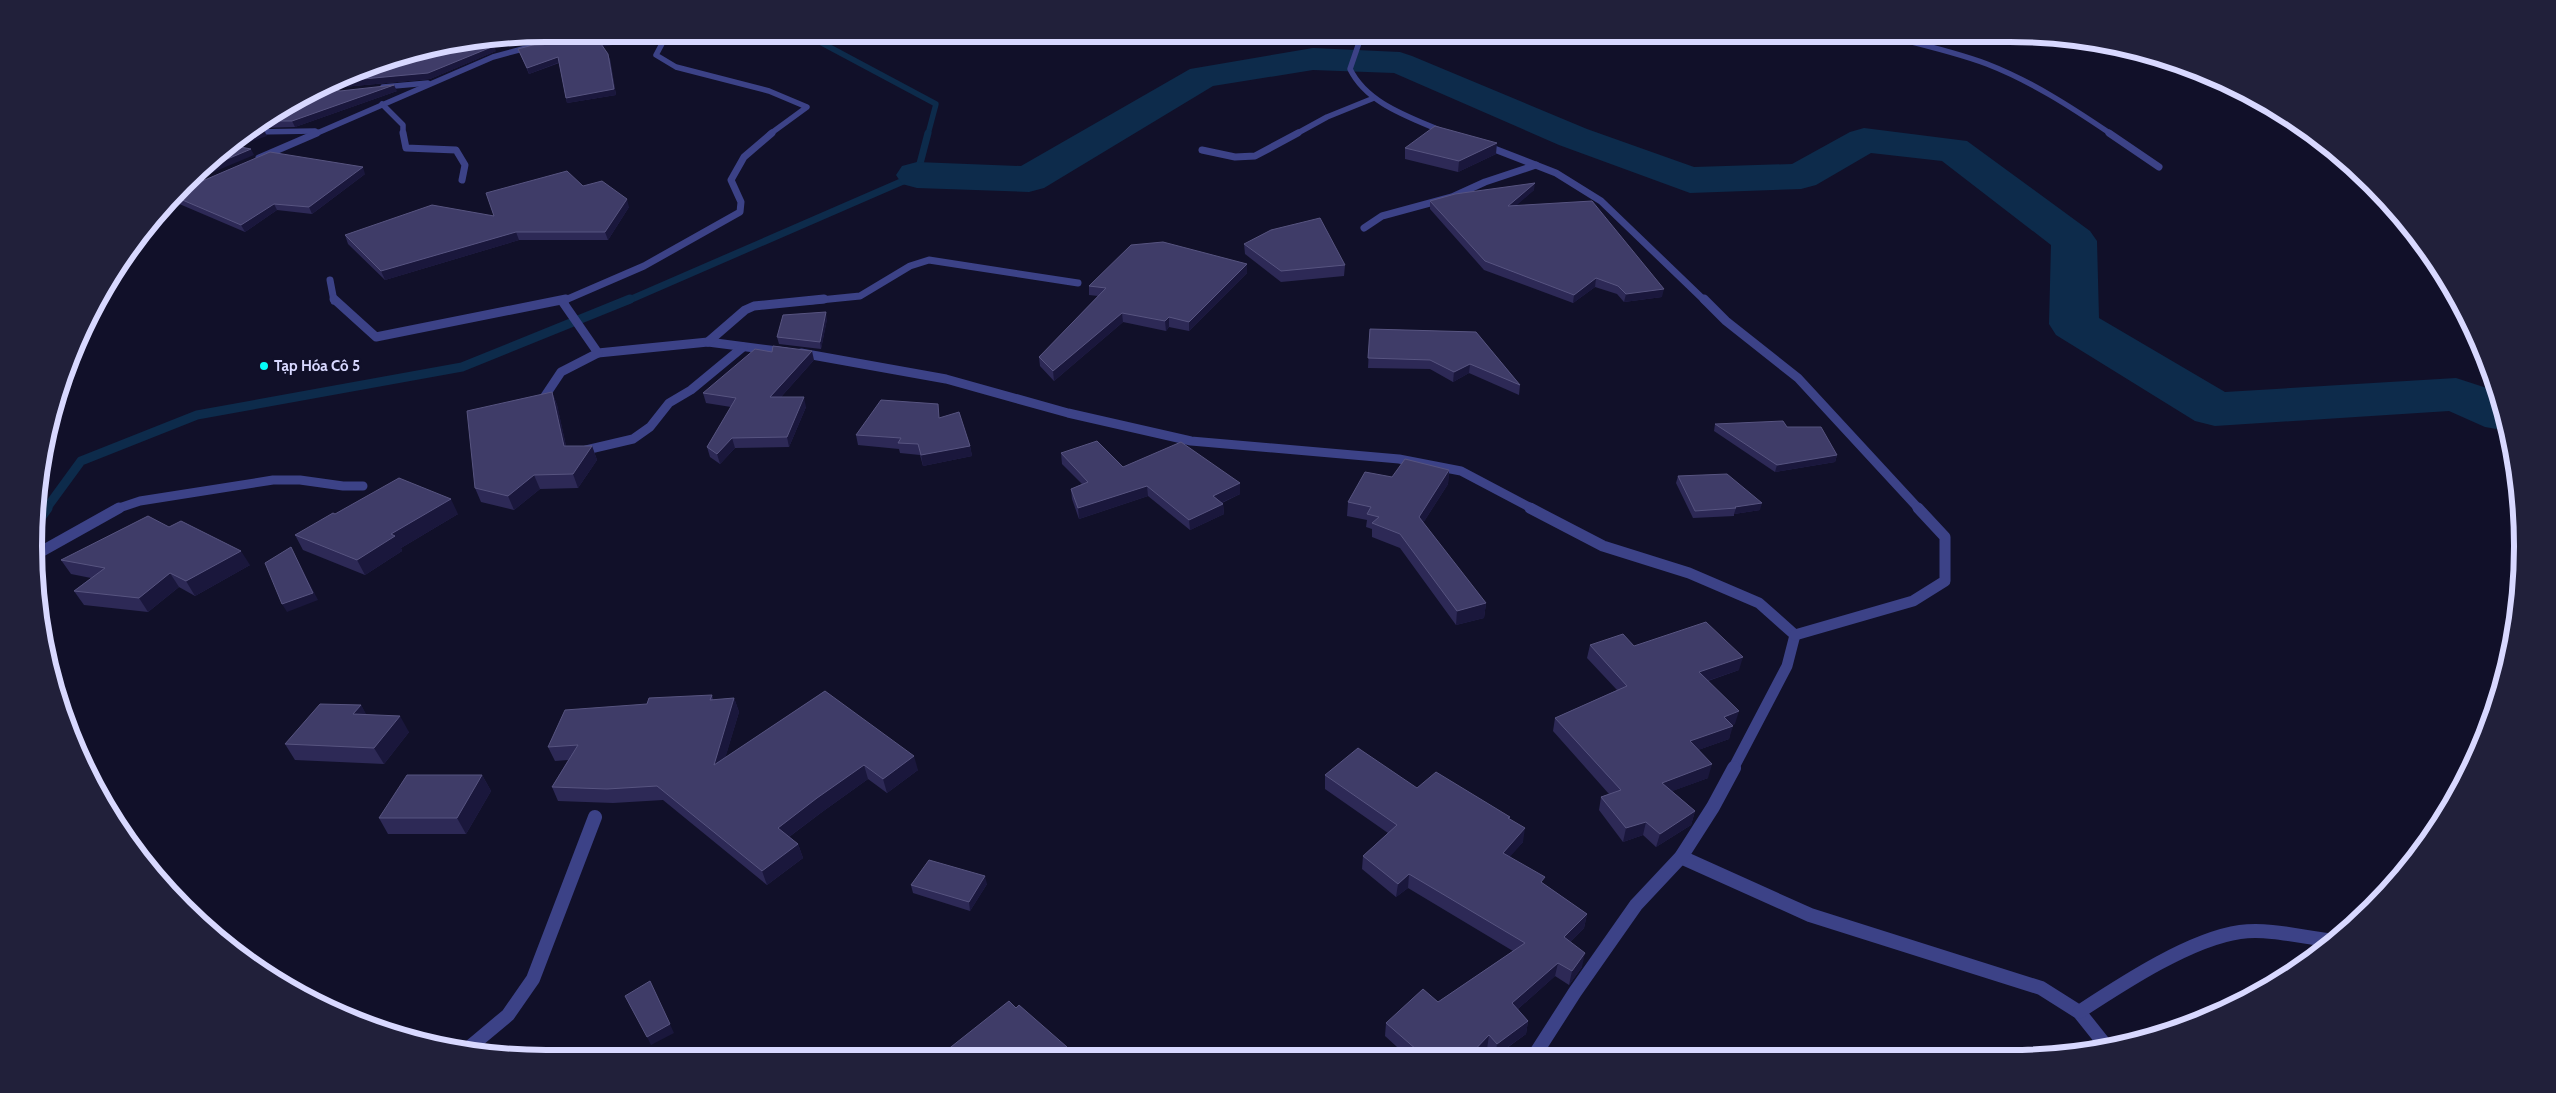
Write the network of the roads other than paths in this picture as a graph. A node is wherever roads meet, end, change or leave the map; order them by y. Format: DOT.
graph roads {
  1 [pos="663,42"];
  2 [pos="1358,42"];
  3 [pos="1910,42"];
  4 [pos="539,44"];
  5 [pos="432,83"];
  6 [pos="373,88"];
  7 [pos="1374,98"];
  8 [pos="382,104"];
  9 [pos="321,131"];
  10 [pos="260,132"];
  11 [pos="1455,136"];
  12 [pos="1473,142"];
  13 [pos="1202,150"];
  14 [pos="248,162"];
  15 [pos="1536,165"];
  16 [pos="2159,167"];
  17 [pos="462,180"];
  18 [pos="1364,228"];
  19 [pos="330,280"];
  20 [pos="1078,283"];
  21 [pos="562,301"];
  22 [pos="708,342"];
  23 [pos="743,347"];
  24 [pos="598,353"];
  25 [pos="545,396"];
  26 [pos="586,450"];
  27 [pos="363,486"];
  28 [pos="42,551"];
  29 [pos="1795,635"];
  30 [pos="595,817"];
  31 [pos="1680,857"];
  32 [pos="2324,940"];
  33 [pos="2079,1012"];
  34 [pos="2104,1042"];
  35 [pos="472,1045"];
  36 [pos="1538,1050"];
  1 -- 21 [label="street"];
  2 -- 7 [label="street"];
  3 -- 16 [label="street"];
  4 -- 5 [label="street"];
  5 -- 6 [label="street"];
  5 -- 8 [label="street"];
  7 -- 11 [label="street"];
  7 -- 13 [label="street"];
  8 -- 9 [label="street"];
  8 -- 17 [label="street"];
  9 -- 10 [label="street"];
  9 -- 14 [label="street"];
  12 -- 15 [label="street"];
  15 -- 18 [label="street"];
  15 -- 29 [label="street"];
  19 -- 21 [label="street"];
  20 -- 22 [label="street"];
  21 -- 24 [label="street"];
  22 -- 23 [label="street"];
  22 -- 24 [label="street"];
  23 -- 26 [label="street"];
  23 -- 29 [label="street"];
  24 -- 25 [label="street"];
  27 -- 28 [label="street"];
  29 -- 31 [label="street"];
  30 -- 35 [label="street"];
  31 -- 33 [label="street"];
  31 -- 36 [label="street"];
  32 -- 33 [label="street"];
  33 -- 34 [label="street"];
}
